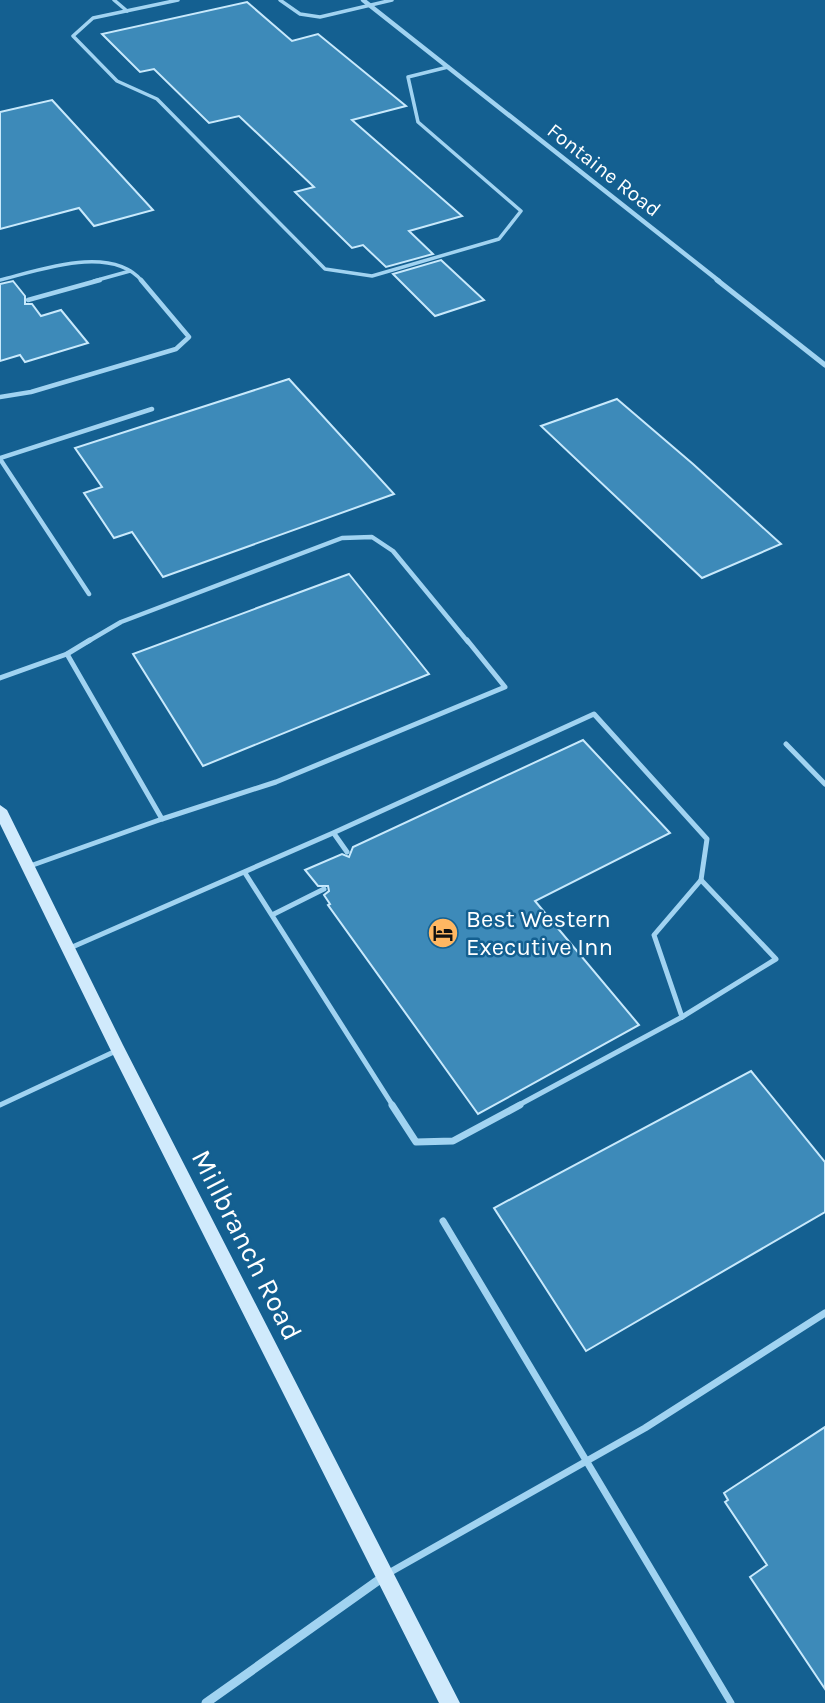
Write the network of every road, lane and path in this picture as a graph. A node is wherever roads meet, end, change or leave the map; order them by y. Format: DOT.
graph roads {
  1 [pos="114,0"];
  2 [pos="178,0"];
  3 [pos="280,0"];
  4 [pos="363,0"];
  5 [pos="391,0"];
  6 [pos="369,5"];
  7 [pos="127,11"];
  8 [pos="447,67"];
  9 [pos="133,270"];
  10 [pos="0,280"];
  11 [pos="28,300"];
  12 [pos="825,365"];
  13 [pos="0,397"];
  14 [pos="152,409"];
  15 [pos="0,459"];
  16 [pos="89,594"];
  17 [pos="67,654"];
  18 [pos="0,678"];
  19 [pos="786,744"];
  20 [pos="825,784"];
  21 [pos="0,810"];
  22 [pos="162,819"];
  23 [pos="335,835"];
  24 [pos="347,852"];
  25 [pos="28,867"];
  26 [pos="245,873"];
  27 [pos="701,880"];
  28 [pos="324,889"];
  29 [pos="274,914"];
  30 [pos="68,949"];
  31 [pos="682,1017"];
  32 [pos="118,1050"];
  33 [pos="0,1105"];
  34 [pos="443,1222"];
  35 [pos="825,1313"];
  36 [pos="586,1462"];
  37 [pos="387,1574"];
  38 [pos="206,1703"];
  39 [pos="450,1703"];
  40 [pos="731,1703"];
  1 -- 7 [label="lane"];
  2 -- 7 [label="lane"];
  3 -- 6 [label="lane"];
  4 -- 6 [label="street, Fontaine Road"];
  5 -- 6 [label="lane"];
  6 -- 8 [label="street, Fontaine Road"];
  7 -- 8 [label="lane"];
  8 -- 12 [label="street, Fontaine Road"];
  9 -- 10 [label="lane"];
  9 -- 11 [label="lane"];
  9 -- 13 [label="lane"];
  14 -- 15 [label="lane"];
  15 -- 16 [label="lane"];
  17 -- 18 [label="lane"];
  17 -- 22 [label="lane"];
  17 -- 22 [label="lane"];
  19 -- 20 [label="lane"];
  21 -- 25 [label="main road, Millbranch Road"];
  22 -- 25 [label="lane"];
  23 -- 24 [label="lane"];
  23 -- 26 [label="lane"];
  23 -- 27 [label="lane"];
  25 -- 30 [label="main road, Millbranch Road"];
  26 -- 29 [label="lane"];
  26 -- 30 [label="lane"];
  27 -- 31 [label="lane"];
  27 -- 31 [label="lane"];
  28 -- 29 [label="lane"];
  29 -- 31 [label="lane"];
  30 -- 32 [label="main road, Millbranch Road"];
  32 -- 33 [label="lane"];
  32 -- 37 [label="main road, Millbranch Road"];
  34 -- 36 [label="lane"];
  35 -- 36 [label="lane"];
  36 -- 37 [label="lane"];
  36 -- 40 [label="lane"];
  37 -- 38 [label="street"];
  37 -- 39 [label="main road, Millbranch Road"];
}
